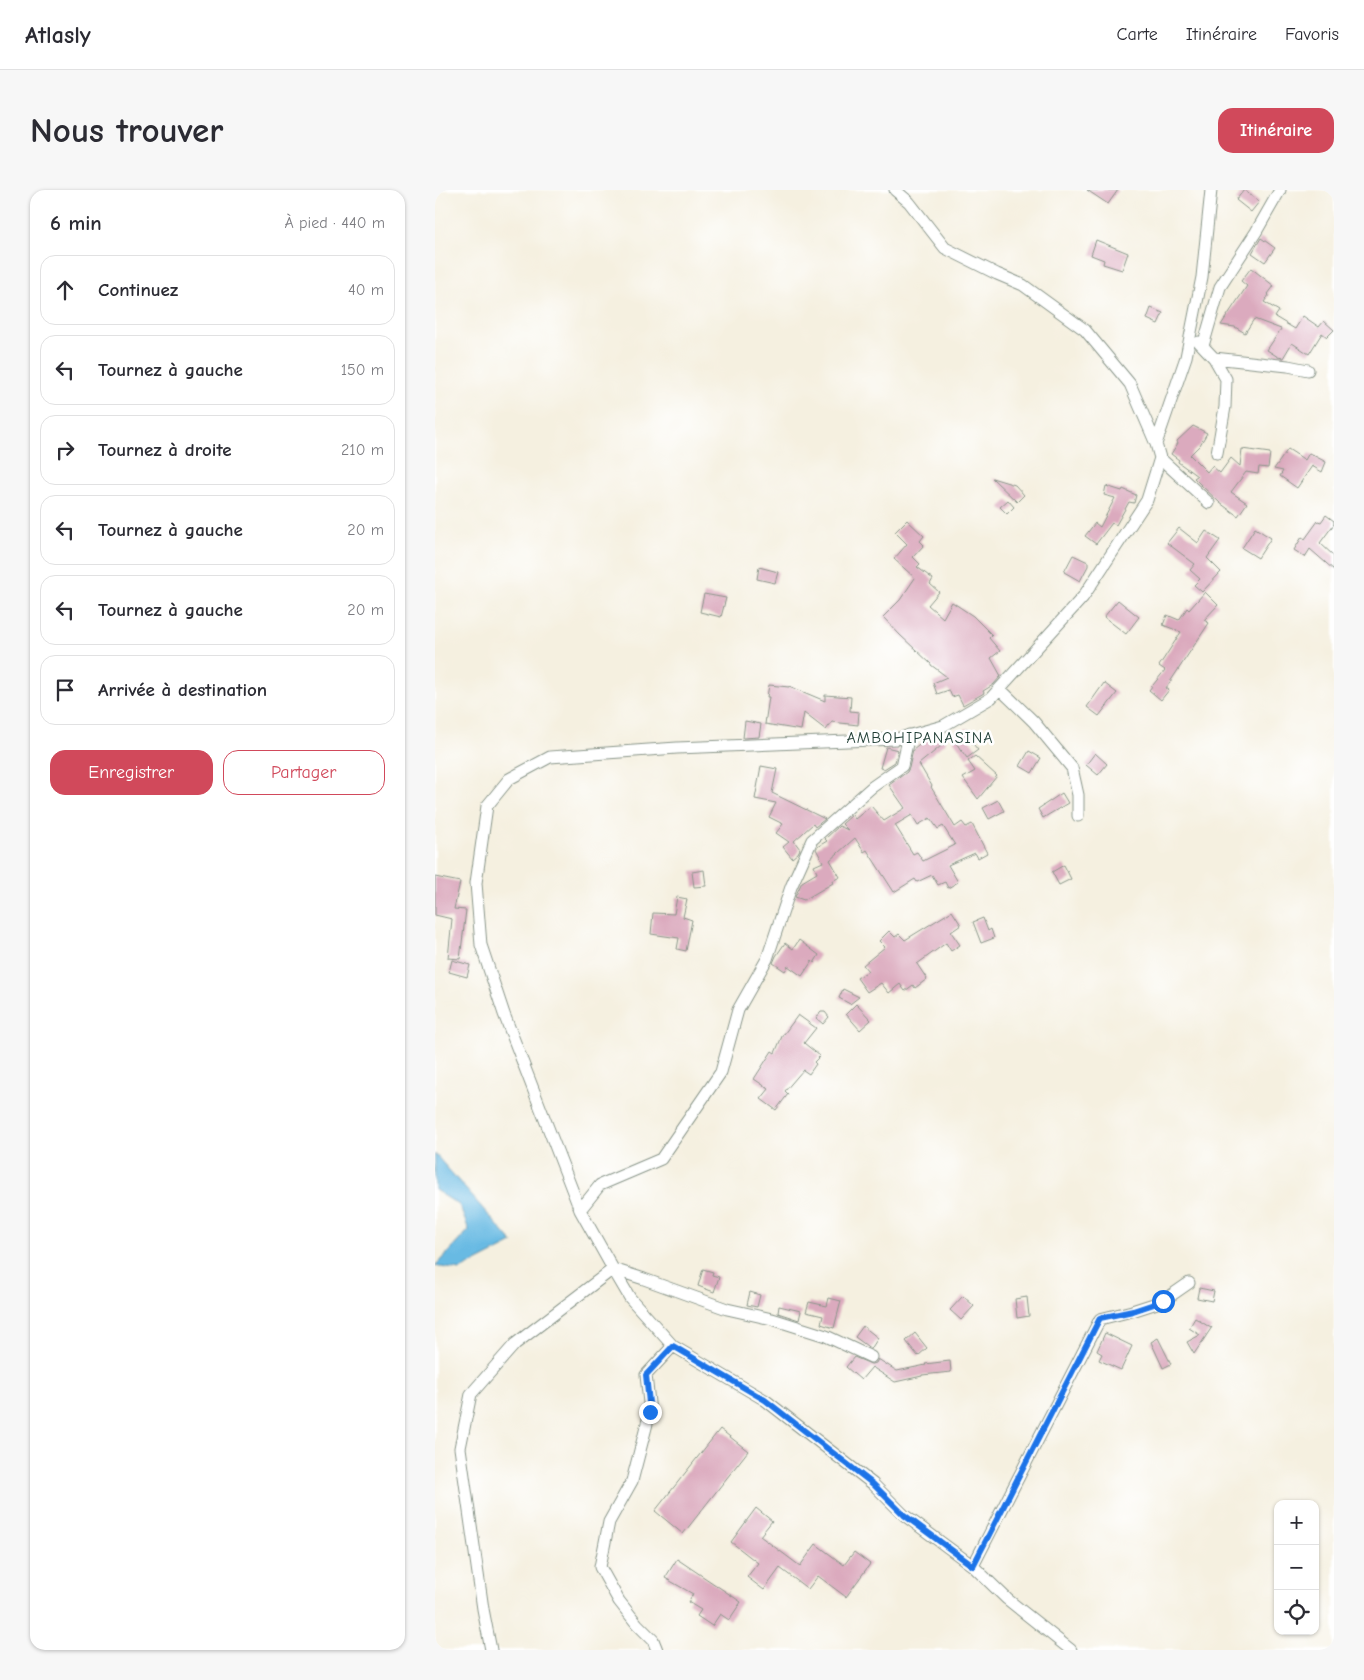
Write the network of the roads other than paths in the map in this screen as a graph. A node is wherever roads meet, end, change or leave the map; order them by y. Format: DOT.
graph roads {
  1 [pos="895,190"];
  2 [pos="1211,190"];
  3 [pos="1280,190"];
  4 [pos="1191,333"];
  5 [pos="1203,346"];
  6 [pos="1214,358"];
  7 [pos="1308,370"];
  8 [pos="1156,444"];
  9 [pos="1217,453"];
  10 [pos="1160,458"];
  11 [pos="1209,503"];
  12 [pos="1000,689"];
  13 [pos="909,735"];
  14 [pos="1078,816"];
  15 [pos="580,1210"];
  16 [pos="613,1269"];
  17 [pos="1189,1283"];
  18 [pos="673,1346"];
  19 [pos="871,1357"];
  20 [pos="973,1566"];
  21 [pos="491,1650"];
  22 [pos="657,1650"];
  23 [pos="1071,1650"];
  1 -- 8 [label="street"];
  2 -- 4 [label="street"];
  3 -- 5 [label="street"];
  4 -- 5 [label="street"];
  4 -- 8 [label="street"];
  5 -- 6 [label="street"];
  6 -- 7 [label="street"];
  6 -- 9 [label="street"];
  8 -- 10 [label="street"];
  10 -- 11 [label="street"];
  10 -- 12 [label="street"];
  12 -- 13 [label="street"];
  12 -- 14 [label="street"];
  13 -- 15 [label="street"];
  13 -- 15 [label="street"];
  15 -- 16 [label="street"];
  16 -- 18 [label="street"];
  16 -- 19 [label="street"];
  16 -- 21 [label="street"];
  17 -- 20 [label="street"];
  18 -- 20 [label="street"];
  18 -- 22 [label="street"];
  20 -- 23 [label="street"];
}
